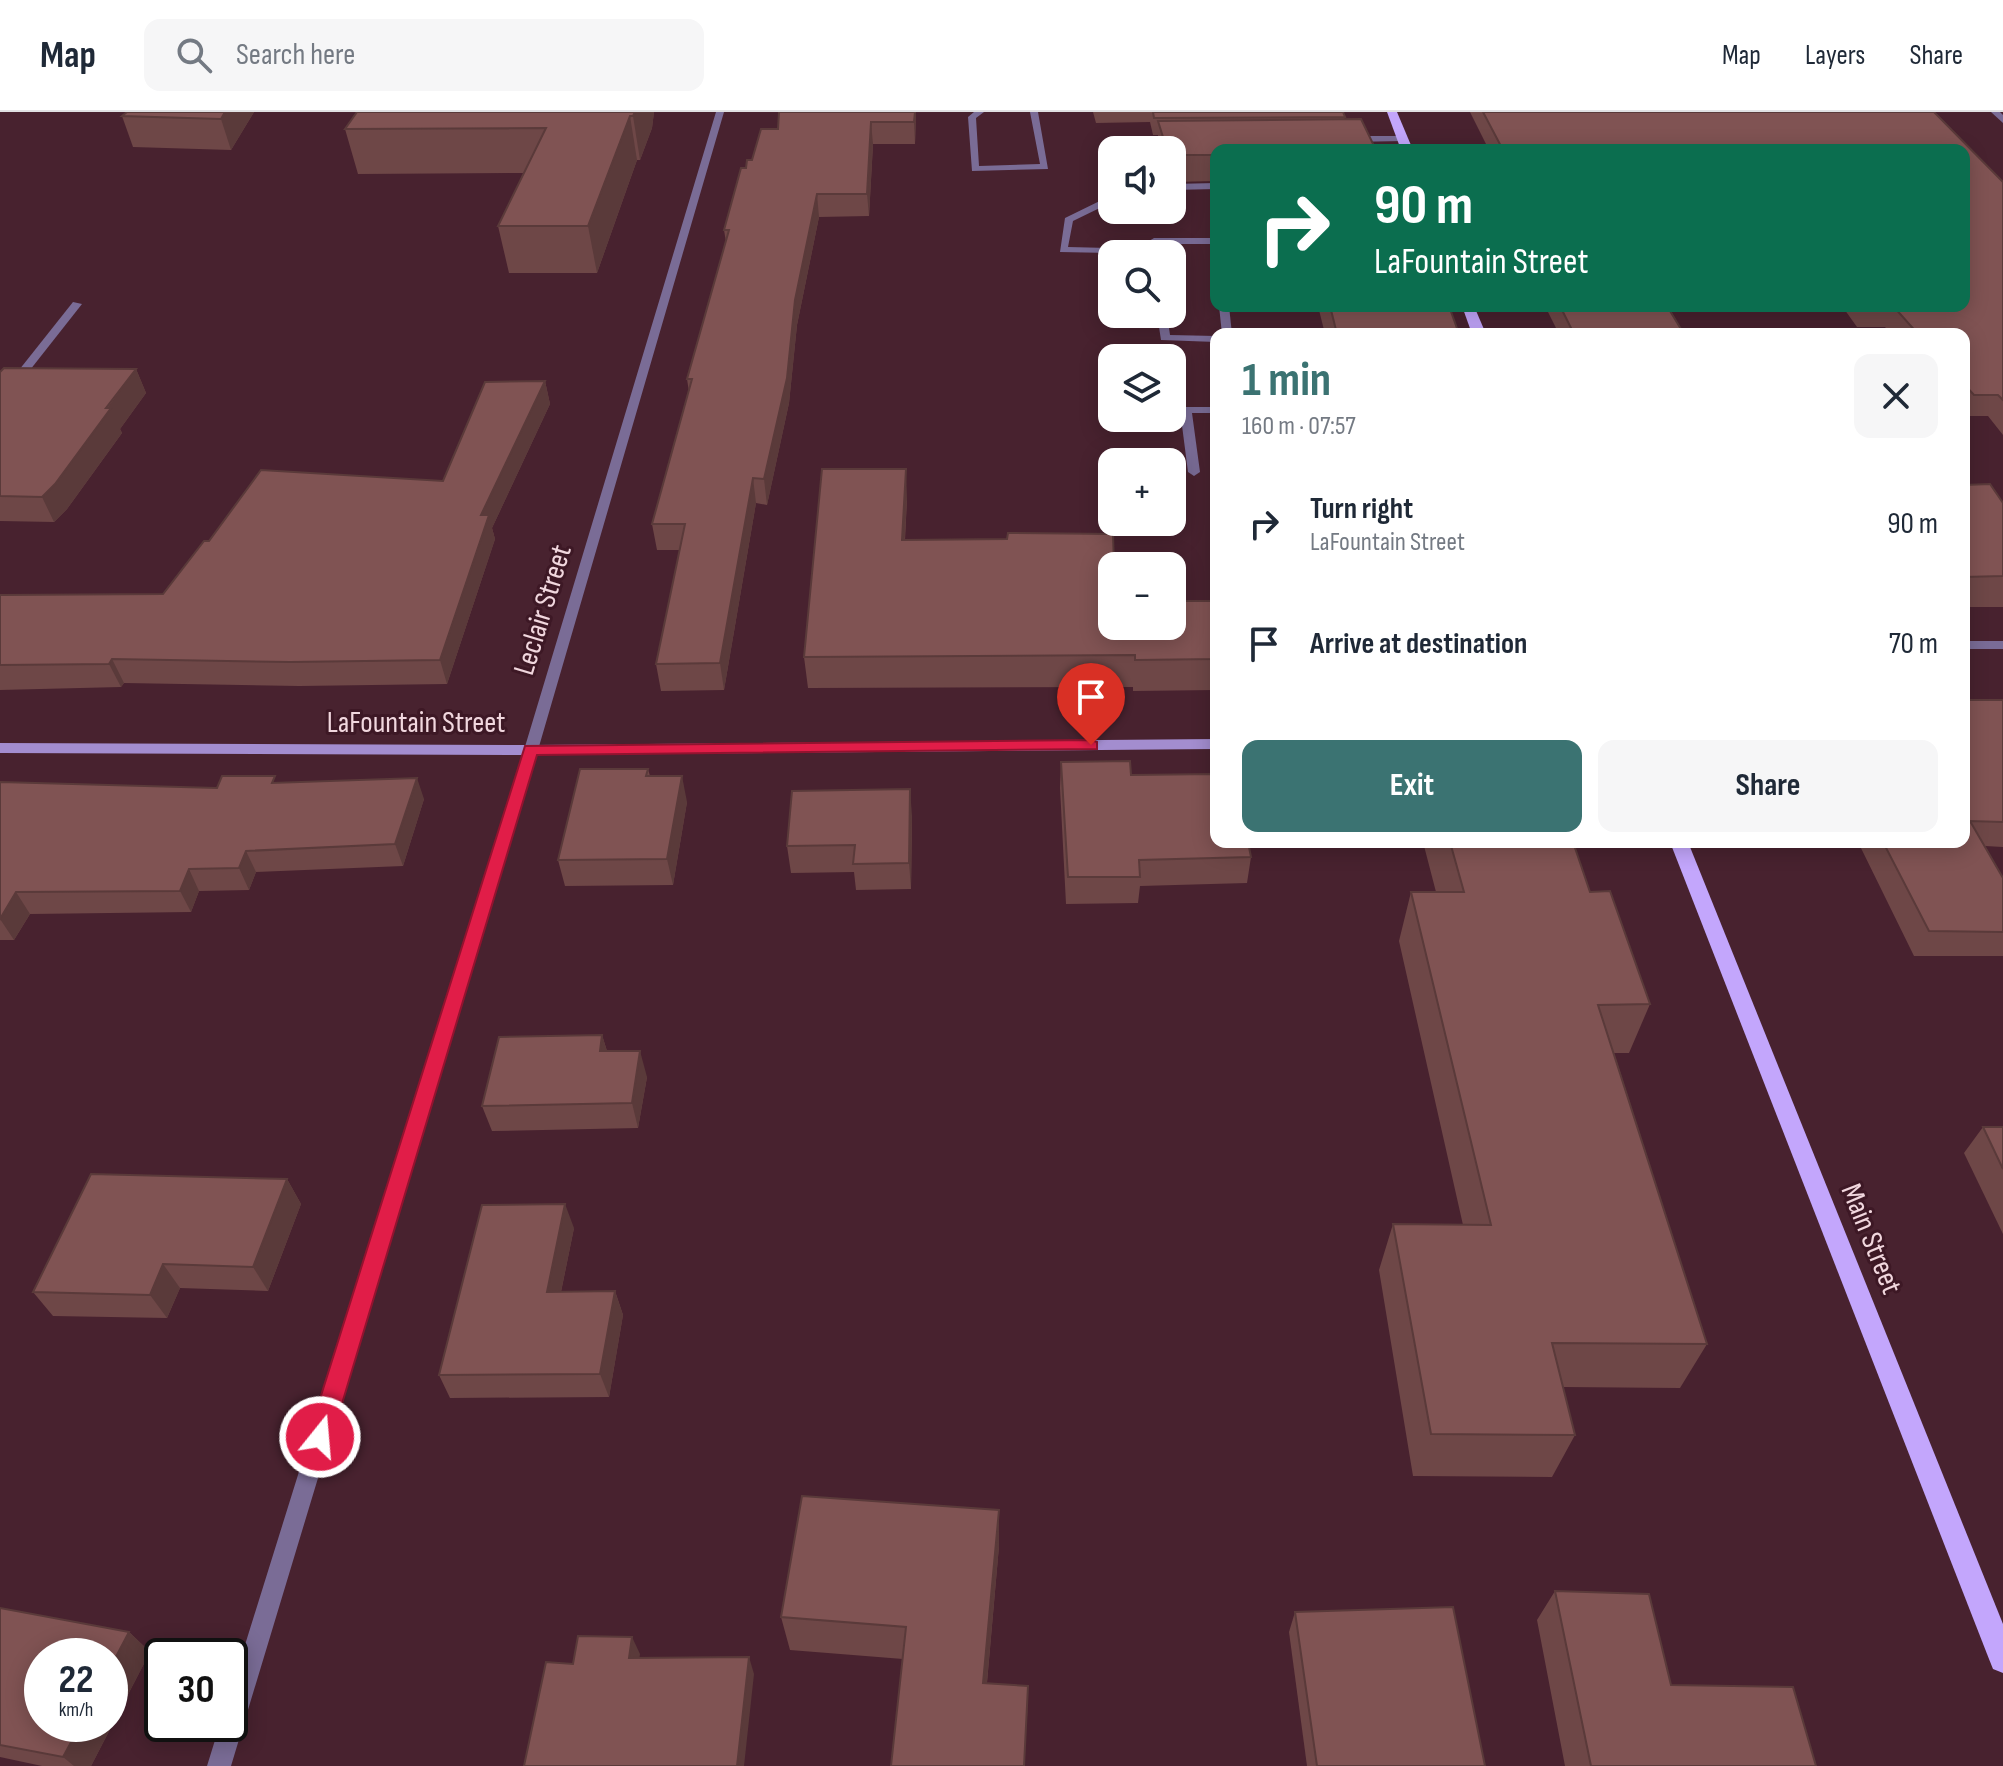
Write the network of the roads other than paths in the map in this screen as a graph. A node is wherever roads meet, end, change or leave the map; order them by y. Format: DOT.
graph roads {
  1 [pos="720,112"];
  2 [pos="980,112"];
  3 [pos="1034,112"];
  4 [pos="1392,112"];
  5 [pos="1995,112"];
  6 [pos="2003,120"];
  7 [pos="1337,139"];
  8 [pos="1186,141"];
  9 [pos="1193,141"];
  10 [pos="1393,144"];
  11 [pos="1404,144"];
  12 [pos="1210,186"];
  13 [pos="1186,187"];
  14 [pos="1098,205"];
  15 [pos="1186,242"];
  16 [pos="1210,243"];
  17 [pos="1098,251"];
  18 [pos="77,304"];
  19 [pos="1164,328"];
  20 [pos="1210,339"];
  21 [pos="0,401"];
  22 [pos="1210,410"];
  23 [pos="1194,472"];
  24 [pos="1970,645"];
  25 [pos="2003,645"];
  26 [pos="1210,744"];
  27 [pos="0,748"];
  28 [pos="531,750"];
  29 [pos="1681,848"];
  30 [pos="2003,1659"];
  31 [pos="219,1766"];
  1 -- 28 [label="street, Leclair Street"];
  2 -- 3 [label="street"];
  4 -- 11 [label="main road"];
  5 -- 6 [label="street"];
  7 -- 10 [label="street"];
  8 -- 9 [label="street"];
  12 -- 13 [label="street"];
  14 -- 17 [label="street"];
  15 -- 16 [label="street"];
  18 -- 21 [label="street"];
  19 -- 20 [label="street"];
  22 -- 23 [label="street"];
  24 -- 25 [label="street"];
  26 -- 28 [label="street, LaFountain Street"];
  27 -- 28 [label="street, LaFountain Street"];
  28 -- 31 [label="street, Leclair Street"];
  29 -- 30 [label="main road, Main Street"];
}
